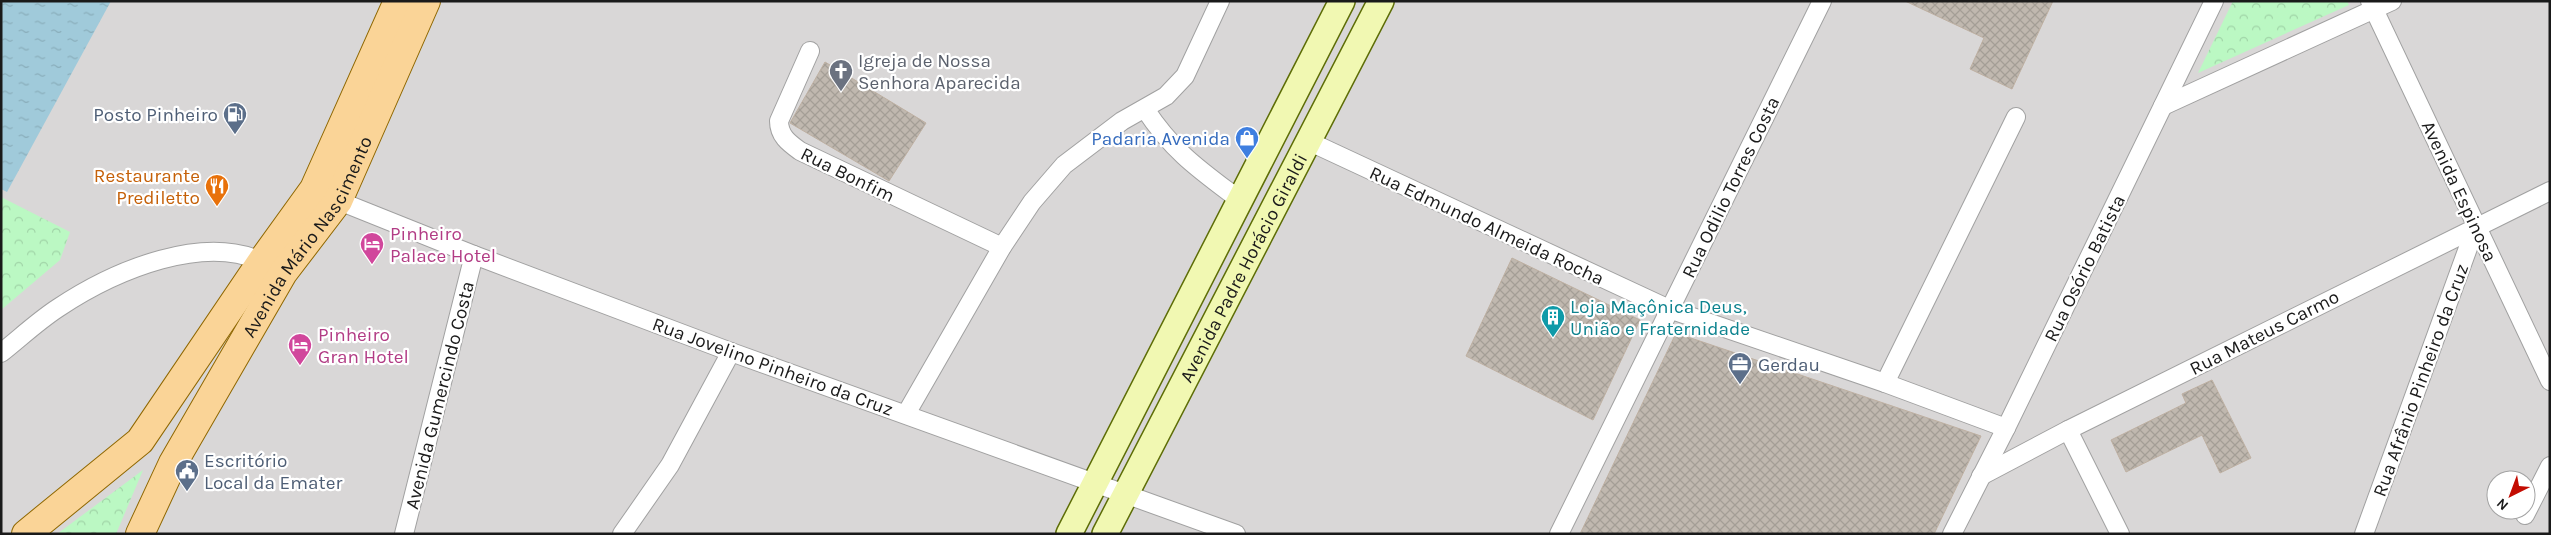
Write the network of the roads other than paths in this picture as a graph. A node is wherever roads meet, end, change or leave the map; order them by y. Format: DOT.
graph roads {
  1 [pos="398,1"];
  2 [pos="426,1"];
  3 [pos="1220,1"];
  4 [pos="1342,1"];
  5 [pos="1381,1"];
  6 [pos="1822,1"];
  7 [pos="2214,1"];
  8 [pos="2392,1"];
  9 [pos="2372,5"];
  10 [pos="810,51"];
  11 [pos="2163,106"];
  12 [pos="1144,109"];
  13 [pos="2016,118"];
  14 [pos="1308,141"];
  15 [pos="314,189"];
  16 [pos="2550,191"];
  17 [pos="338,201"];
  18 [pos="1242,201"];
  19 [pos="2476,226"];
  20 [pos="1002,247"];
  21 [pos="474,255"];
  22 [pos="272,267"];
  23 [pos="1669,309"];
  24 [pos="731,352"];
  25 [pos="1,353"];
  26 [pos="2550,381"];
  27 [pos="1885,383"];
  28 [pos="906,414"];
  29 [pos="2006,428"];
  30 [pos="2068,430"];
  31 [pos="140,441"];
  32 [pos="173,463"];
  33 [pos="2550,466"];
  34 [pos="1981,476"];
  35 [pos="1095,483"];
  36 [pos="1126,494"];
  37 [pos="2536,495"];
  38 [pos="405,533"];
  39 [pos="26,534"];
  40 [pos="140,534"];
  41 [pos="622,534"];
  42 [pos="1069,534"];
  43 [pos="1105,534"];
  44 [pos="1236,534"];
  45 [pos="1559,534"];
  46 [pos="1952,534"];
  47 [pos="2120,534"];
  48 [pos="2364,534"];
  1 -- 15 [label="main road, Avenida Mário Nascimento"];
  2 -- 17 [label="main road, Avenida Mário Nascimento"];
  3 -- 12 [label="street"];
  4 -- 18 [label="street, Avenida Padre Horácio Giraldi"];
  5 -- 14 [label="street, Avenida Padre Horácio Giraldi"];
  6 -- 23 [label="street, Rua Odilio Torres Costa"];
  7 -- 11 [label="street, Rua Osório Batista"];
  8 -- 9 [label="street"];
  9 -- 11 [label="street"];
  9 -- 19 [label="street, Avenida Espinosa"];
  10 -- 20 [label="street, Rua Bonfim"];
  11 -- 29 [label="street, Rua Osório Batista"];
  12 -- 18 [label="street"];
  12 -- 20 [label="street"];
  13 -- 27 [label="street"];
  14 -- 23 [label="street, Rua Edmundo Almeida Rocha"];
  14 -- 36 [label="street, Avenida Padre Horácio Giraldi"];
  15 -- 17 [label="street, Rua Jovelino Pinheiro da Cruz"];
  15 -- 22 [label="main road, Avenida Mário Nascimento"];
  16 -- 19 [label="street, Rua Mateus Carmo"];
  17 -- 21 [label="street, Rua Jovelino Pinheiro da Cruz"];
  17 -- 22 [label="main road, Avenida Mário Nascimento"];
  18 -- 35 [label="street, Avenida Padre Horácio Giraldi"];
  19 -- 26 [label="street, Avenida Espinosa"];
  19 -- 30 [label="street, Rua Mateus Carmo"];
  19 -- 48 [label="street, Rua Afrânio Pinheiro da Cruz"];
  20 -- 28 [label="street"];
  21 -- 24 [label="street, Rua Jovelino Pinheiro da Cruz"];
  21 -- 38 [label="street, Avenida Gumercindo Costa"];
  22 -- 25 [label="street"];
  22 -- 31 [label="main road, Avenida Mário Nascimento"];
  22 -- 32 [label="main road, Avenida Mário Nascimento"];
  23 -- 27 [label="street, Rua Edmundo Almeida Rocha"];
  23 -- 45 [label="street, Rua Odilio Torres Costa"];
  24 -- 28 [label="street, Rua Jovelino Pinheiro da Cruz"];
  24 -- 41 [label="street"];
  27 -- 29 [label="street, Rua Edmundo Almeida Rocha"];
  28 -- 35 [label="street, Rua Jovelino Pinheiro da Cruz"];
  29 -- 34 [label="street, Rua Osório Batista"];
  30 -- 34 [label="street, Rua Mateus Carmo"];
  30 -- 47 [label="street"];
  31 -- 32 [label="main road"];
  31 -- 39 [label="main road, Avenida Mário Nascimento"];
  32 -- 40 [label="main road, Avenida Mário Nascimento"];
  33 -- 37 [label="street"];
  34 -- 46 [label="street, Rua Osório Batista"];
  35 -- 36 [label="street, Rua Jovelino Pinheiro da Cruz"];
  35 -- 42 [label="street, Avenida Padre Horácio Giraldi"];
  36 -- 43 [label="street, Avenida Padre Horácio Giraldi"];
  36 -- 44 [label="street, Rua Jovelino Pinheiro da Cruz"];
}
